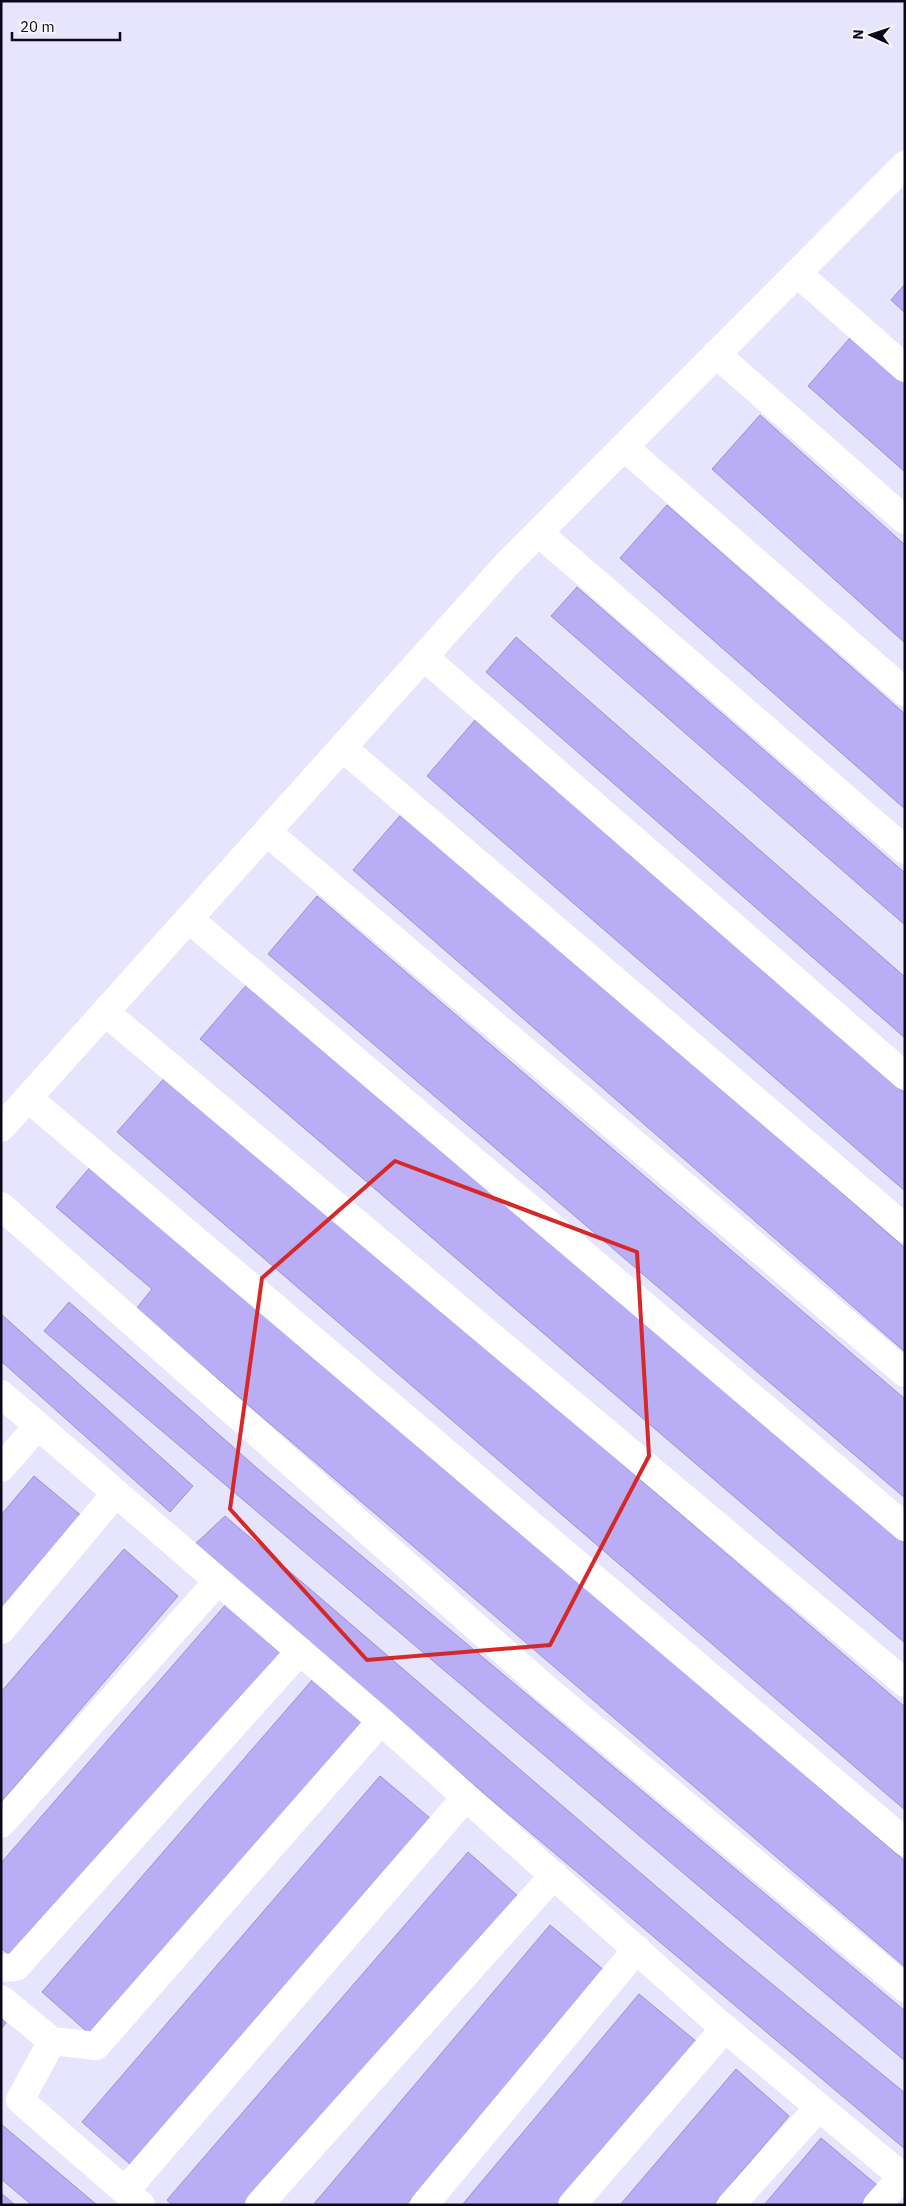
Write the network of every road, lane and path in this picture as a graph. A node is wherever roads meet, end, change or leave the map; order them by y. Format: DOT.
graph roads {
  1 [pos="900,179"];
  2 [pos="797,274"];
  3 [pos="716,354"];
  4 [pos="905,368"];
  5 [pos="624,448"];
  6 [pos="905,520"];
  7 [pos="538,533"];
  8 [pos="424,657"];
  9 [pos="905,692"];
  10 [pos="343,748"];
  11 [pos="267,832"];
  12 [pos="905,850"];
  13 [pos="189,919"];
  14 [pos="105,1012"];
  15 [pos="905,1076"];
  16 [pos="28,1098"];
  17 [pos="1,1128"];
  18 [pos="1,1206"];
  19 [pos="905,1228"];
  20 [pos="905,1373"];
  21 [pos="1,1394"];
  22 [pos="38,1426"];
  23 [pos="1,1468"];
  24 [pos="116,1493"];
  25 [pos="905,1527"];
  26 [pos="218,1581"];
  27 [pos="1,1630"];
  28 [pos="300,1651"];
  29 [pos="905,1683"];
  30 [pos="381,1721"];
  31 [pos="466,1797"];
  32 [pos="1,1824"];
  33 [pos="905,1842"];
  34 [pos="554,1875"];
  35 [pos="637,1949"];
  36 [pos="1,1968"];
  37 [pos="905,1988"];
  38 [pos="1,1999"];
  39 [pos="726,2028"];
  40 [pos="52,2041"];
  41 [pos="819,2107"];
  42 [pos="903,2178"];
  43 [pos="133,2198"];
  44 [pos="259,2205"];
  45 [pos="424,2205"];
  46 [pos="572,2205"];
  47 [pos="732,2205"];
  48 [pos="877,2205"];
  1 -- 2 [label="street"];
  2 -- 3 [label="street"];
  2 -- 4 [label="street"];
  3 -- 5 [label="street"];
  3 -- 6 [label="street"];
  5 -- 7 [label="street"];
  5 -- 9 [label="street"];
  7 -- 8 [label="street"];
  7 -- 12 [label="street"];
  8 -- 10 [label="street"];
  8 -- 15 [label="street"];
  10 -- 11 [label="street"];
  10 -- 19 [label="street"];
  11 -- 13 [label="street"];
  11 -- 20 [label="street"];
  13 -- 14 [label="street"];
  13 -- 25 [label="street"];
  14 -- 16 [label="street"];
  14 -- 29 [label="street"];
  16 -- 17 [label="street"];
  16 -- 33 [label="street"];
  18 -- 37 [label="street"];
  21 -- 22 [label="street"];
  22 -- 23 [label="street"];
  22 -- 24 [label="street"];
  24 -- 26 [label="street"];
  24 -- 27 [label="street"];
  26 -- 28 [label="street"];
  26 -- 32 [label="street"];
  28 -- 30 [label="street"];
  28 -- 36 [label="street"];
  30 -- 31 [label="street"];
  30 -- 40 [label="street"];
  31 -- 34 [label="street"];
  31 -- 43 [label="street"];
  34 -- 35 [label="street"];
  34 -- 44 [label="street"];
  35 -- 39 [label="street"];
  35 -- 45 [label="street"];
  38 -- 40 [label="street"];
  39 -- 41 [label="street"];
  39 -- 46 [label="street"];
  40 -- 43 [label="street"];
  41 -- 42 [label="street"];
  41 -- 47 [label="street"];
  42 -- 48 [label="street"];
}
